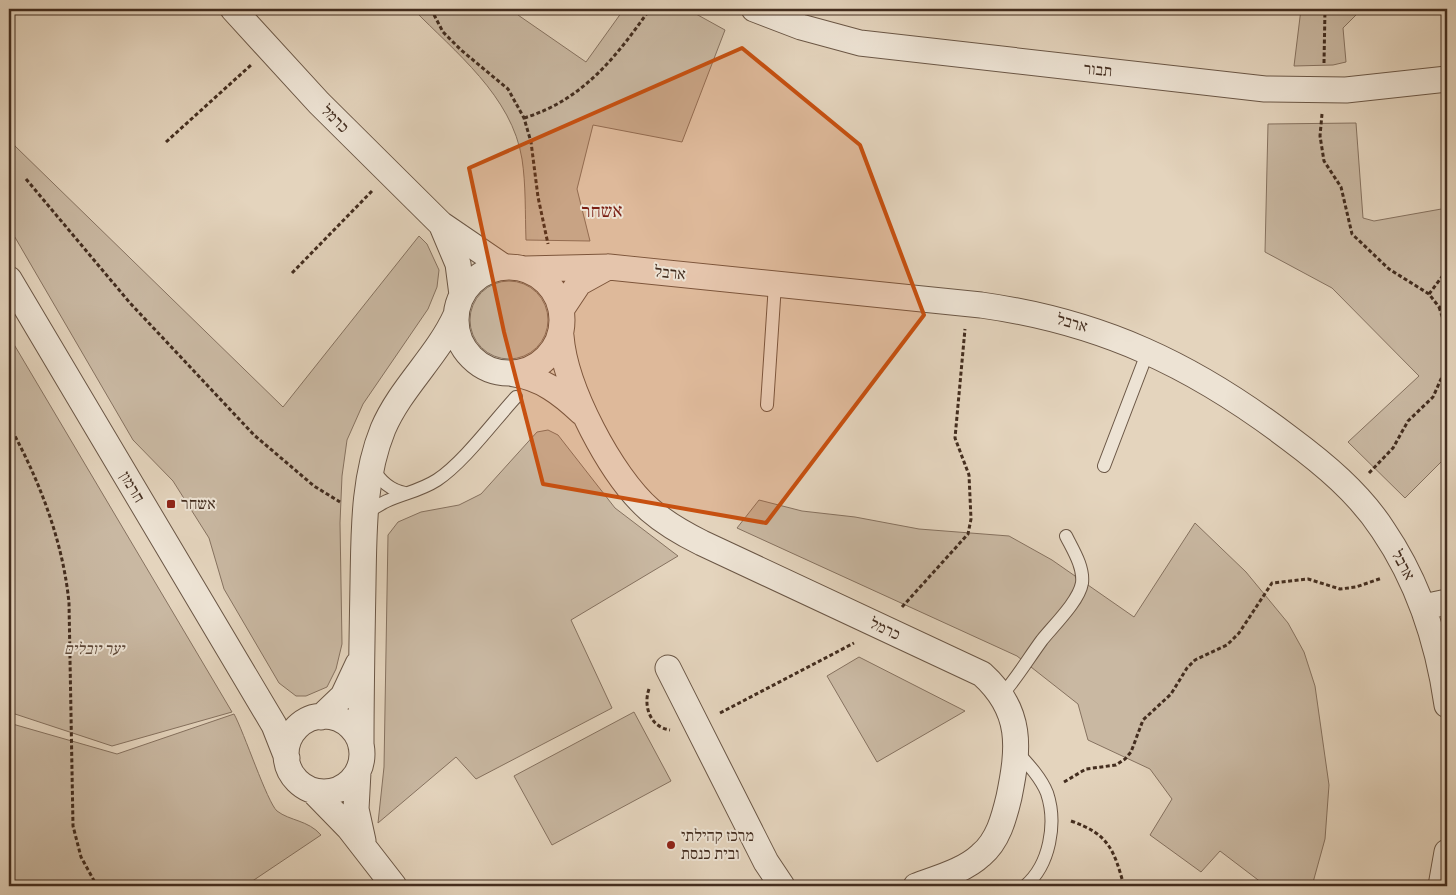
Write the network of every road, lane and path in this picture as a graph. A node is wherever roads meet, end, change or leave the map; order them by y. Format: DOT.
graph roads {
  1 [pos="53,9"];
  2 [pos="233,9"];
  3 [pos="431,9"];
  4 [pos="650,9"];
  5 [pos="754,9"];
  6 [pos="1325,9"];
  7 [pos="47,13"];
  8 [pos="269,49"];
  9 [pos="1447,79"];
  10 [pos="1323,90"];
  11 [pos="524,118"];
  12 [pos="166,142"];
  13 [pos="390,174"];
  14 [pos="26,179"];
  15 [pos="441,224"];
  16 [pos="609,266"];
  17 [pos="515,268"];
  18 [pos="553,268"];
  19 [pos="1447,270"];
  20 [pos="292,273"];
  21 [pos="9,278"];
  22 [pos="775,284"];
  23 [pos="1429,294"];
  24 [pos="967,304"];
  25 [pos="459,305"];
  26 [pos="1439,308"];
  27 [pos="1447,308"];
  28 [pos="562,310"];
  29 [pos="561,336"];
  30 [pos="1447,340"];
  31 [pos="1148,351"];
  32 [pos="1447,351"];
  33 [pos="480,364"];
  34 [pos="422,370"];
  35 [pos="515,385"];
  36 [pos="767,405"];
  37 [pos="584,415"];
  38 [pos="9,425"];
  39 [pos="372,466"];
  40 [pos="1104,466"];
  41 [pos="1351,490"];
  42 [pos="405,493"];
  43 [pos="365,516"];
  44 [pos="1066,536"];
  45 [pos="1408,571"];
  46 [pos="1435,605"];
  47 [pos="883,628"];
  48 [pos="361,655"];
  49 [pos="668,668"];
  50 [pos="256,696"];
  51 [pos="1002,696"];
  52 [pos="1447,705"];
  53 [pos="318,717"];
  54 [pos="697,725"];
  55 [pos="362,746"];
  56 [pos="1017,752"];
  57 [pos="287,758"];
  58 [pos="358,772"];
  59 [pos="313,791"];
  60 [pos="1046,792"];
  61 [pos="1052,814"];
  62 [pos="367,851"];
  63 [pos="1447,852"];
  64 [pos="97,886"];
  65 [pos="394,886"];
  66 [pos="782,886"];
  67 [pos="916,886"];
  68 [pos="1025,886"];
  69 [pos="1124,886"];
  70 [pos="1441,886"];
  1 -- 7 [label="path"];
  2 -- 8 [label="street, כרמל"];
  3 -- 11 [label="path"];
  4 -- 11 [label="path"];
  5 -- 10 [label="street, תבור"];
  6 -- 10 [label="path"];
  8 -- 12 [label="path"];
  8 -- 13 [label="street, כרמל"];
  9 -- 10 [label="street, תבור"];
  10 -- 23 [label="path"];
  11 -- 18 [label="path"];
  13 -- 15 [label="street, כרמל"];
  13 -- 20 [label="path"];
  14 -- 43 [label="path"];
  15 -- 17 [label="street"];
  15 -- 25 [label="street"];
  16 -- 18 [label="street, ארבל"];
  16 -- 22 [label="street, ארבל"];
  16 -- 28 [label="street"];
  17 -- 18 [label="street, ארבל"];
  17 -- 25 [label="street"];
  17 -- 28 [label="street"];
  19 -- 23 [label="path"];
  21 -- 50 [label="street, חרמון"];
  22 -- 24 [label="street, ארבל"];
  22 -- 36 [label="lane"];
  23 -- 26 [label="path"];
  24 -- 31 [label="street, ארבל"];
  24 -- 47 [label="path"];
  25 -- 33 [label="street"];
  25 -- 34 [label="street"];
  26 -- 27 [label="path"];
  26 -- 30 [label="path"];
  28 -- 29 [label="street"];
  29 -- 35 [label="street"];
  29 -- 37 [label="street"];
  31 -- 40 [label="lane"];
  31 -- 41 [label="street, ארבל"];
  32 -- 41 [label="path"];
  33 -- 34 [label="street"];
  33 -- 35 [label="street"];
  34 -- 39 [label="street"];
  35 -- 37 [label="street"];
  35 -- 42 [label="lane"];
  37 -- 47 [label="street, כרמל"];
  38 -- 64 [label="path"];
  39 -- 42 [label="lane"];
  39 -- 43 [label="street"];
  41 -- 45 [label="street, ארבל"];
  42 -- 43 [label="lane"];
  43 -- 48 [label="street"];
  44 -- 51 [label="lane"];
  45 -- 46 [label="street, ארבל"];
  45 -- 60 [label="path"];
  46 -- 52 [label="street"];
  47 -- 51 [label="street, כרמל"];
  47 -- 54 [label="path"];
  48 -- 53 [label="street"];
  48 -- 55 [label="street"];
  49 -- 54 [label="street"];
  49 -- 54 [label="path"];
  50 -- 53 [label="street"];
  50 -- 57 [label="street, חרמון"];
  51 -- 56 [label="street, כרמל"];
  53 -- 55 [label="street"];
  53 -- 57 [label="street"];
  54 -- 66 [label="street"];
  55 -- 58 [label="street"];
  56 -- 60 [label="lane"];
  56 -- 67 [label="street, כרמל"];
  57 -- 59 [label="street"];
  58 -- 59 [label="street"];
  58 -- 62 [label="street"];
  59 -- 62 [label="street"];
  60 -- 61 [label="lane"];
  61 -- 68 [label="lane"];
  61 -- 69 [label="path"];
  62 -- 65 [label="street"];
  63 -- 70 [label="street"];
}
